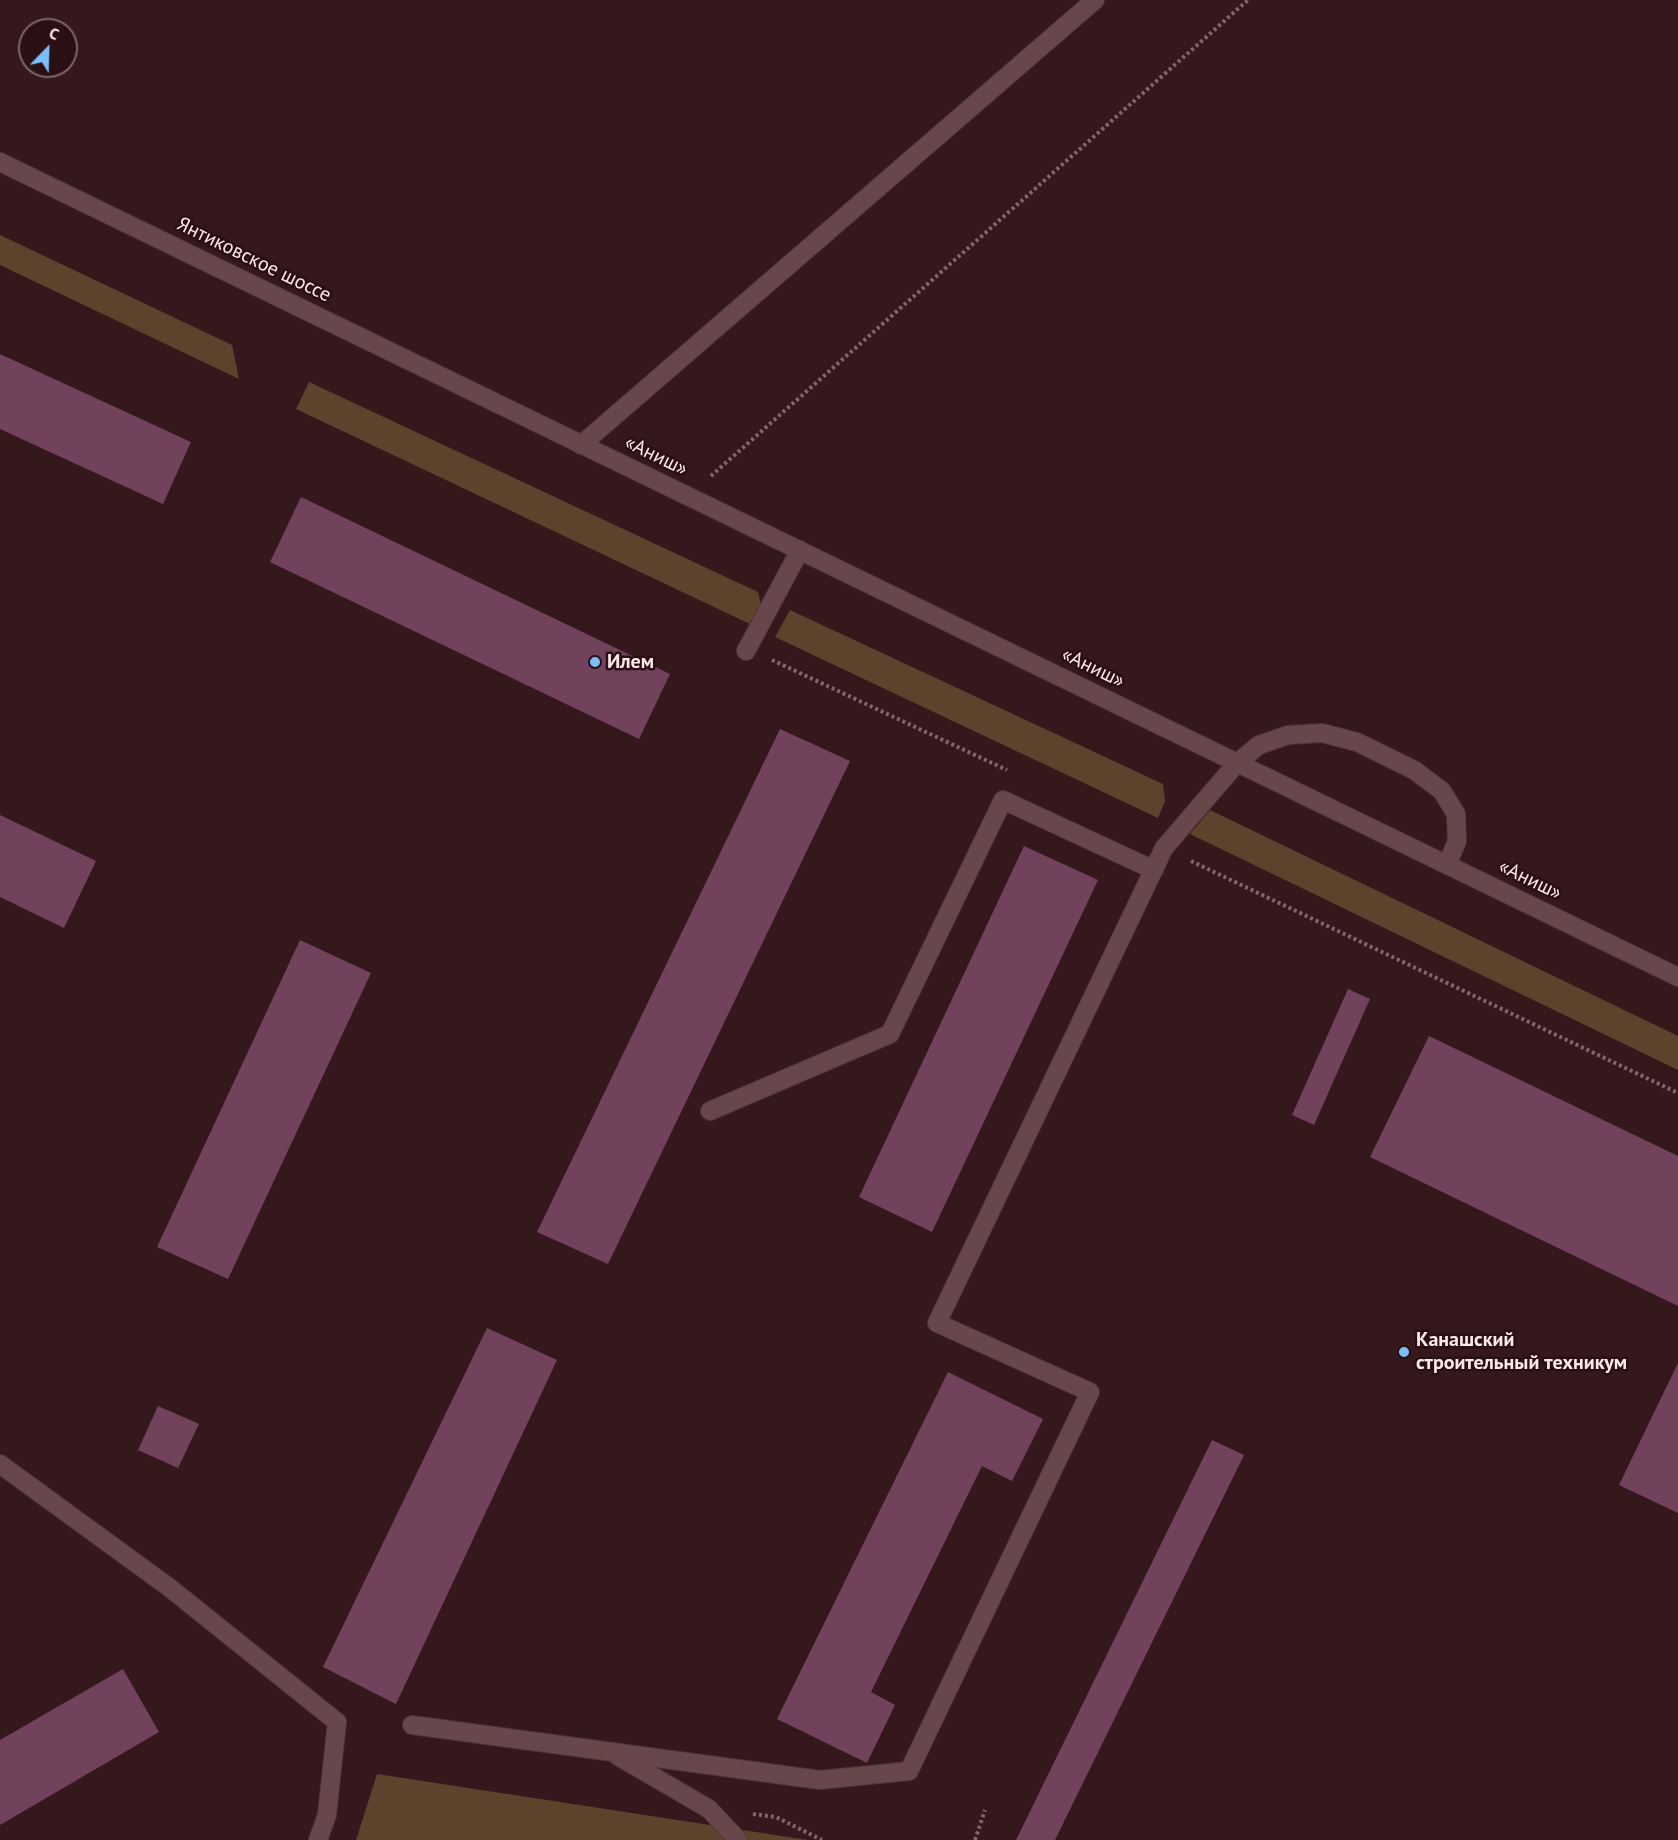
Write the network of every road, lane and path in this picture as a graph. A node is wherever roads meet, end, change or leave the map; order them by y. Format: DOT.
graph roads {
  1 [pos="1095,0"];
  2 [pos="1248,0"];
  3 [pos="0,162"];
  4 [pos="488,399"];
  5 [pos="581,445"];
  6 [pos="688,496"];
  7 [pos="800,550"];
  8 [pos="746,651"];
  9 [pos="1238,763"];
  10 [pos="1017,775"];
  11 [pos="1164,848"];
  12 [pos="1447,865"];
  13 [pos="1154,870"];
  14 [pos="1678,977"];
  15 [pos="1678,1093"];
  16 [pos="710,1111"];
  17 [pos="0,1464"];
  18 [pos="412,1725"];
  19 [pos="608,1751"];
  20 [pos="710,1809"];
  21 [pos="985,1810"];
  22 [pos="318,1840"];
  23 [pos="738,1840"];
  24 [pos="822,1840"];
  25 [pos="975,1840"];
  1 -- 5 [label="main road"];
  2 -- 6 [label="path"];
  3 -- 4 [label="main road, Янтиковское шоссе"];
  4 -- 5 [label="main road, «Аниш»"];
  5 -- 6 [label="main road, «Аниш»"];
  6 -- 7 [label="main road, «Аниш»"];
  7 -- 8 [label="main road"];
  7 -- 9 [label="main road, «Аниш»"];
  8 -- 10 [label="path"];
  9 -- 11 [label="main road"];
  9 -- 12 [label="main road, «Аниш»"];
  9 -- 12 [label="main road"];
  11 -- 13 [label="main road"];
  11 -- 15 [label="path"];
  12 -- 14 [label="main road, «Аниш»"];
  13 -- 16 [label="main road"];
  13 -- 19 [label="main road"];
  17 -- 22 [label="main road"];
  18 -- 19 [label="main road"];
  19 -- 20 [label="main road"];
  20 -- 23 [label="main road"];
  20 -- 24 [label="path"];
  21 -- 25 [label="path"];
}
